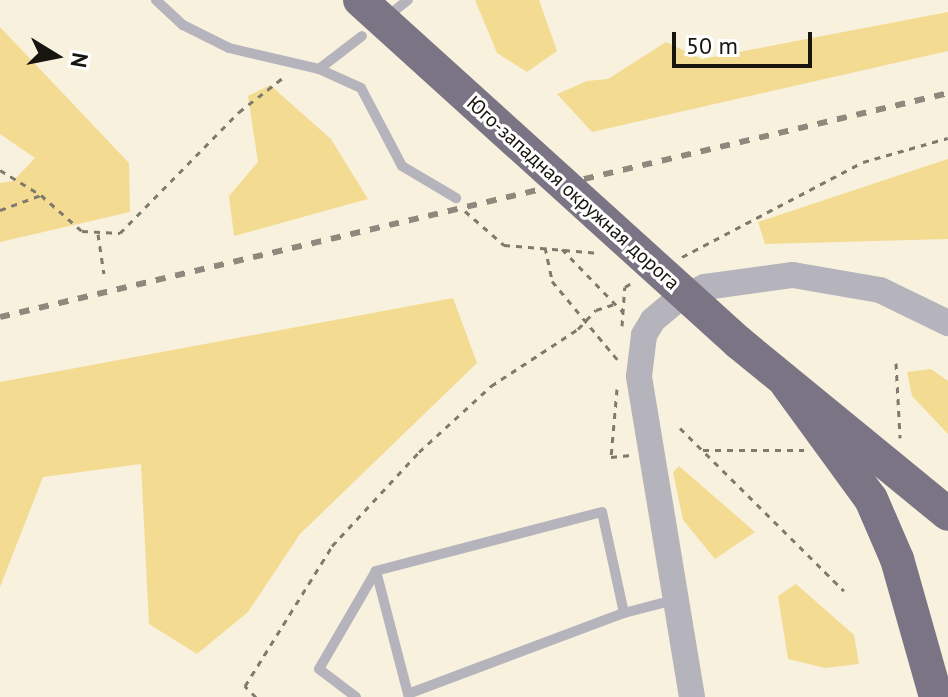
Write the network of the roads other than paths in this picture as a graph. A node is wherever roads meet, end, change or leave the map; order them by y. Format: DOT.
graph roads {
  1 [pos="156,0"];
  2 [pos="408,0"];
  3 [pos="369,12"];
  4 [pos="362,36"];
  5 [pos="319,69"];
  6 [pos="456,198"];
  7 [pos="948,323"];
  8 [pos="787,384"];
  9 [pos="948,514"];
  10 [pos="376,571"];
  11 [pos="674,600"];
  12 [pos="624,613"];
  13 [pos="403,695"];
  14 [pos="356,697"];
  15 [pos="692,697"];
  16 [pos="936,697"];
  1 -- 5 [label="lane"];
  2 -- 3 [label="lane"];
  3 -- 8 [label="highway, Юго-западная окружная дорога, bridge"];
  4 -- 5 [label="lane"];
  5 -- 6 [label="lane"];
  7 -- 11 [label="street"];
  8 -- 9 [label="highway"];
  8 -- 16 [label="highway"];
  10 -- 12 [label="lane"];
  10 -- 13 [label="lane"];
  10 -- 14 [label="lane"];
  11 -- 12 [label="lane"];
  11 -- 15 [label="street"];
  12 -- 13 [label="lane"];
}
